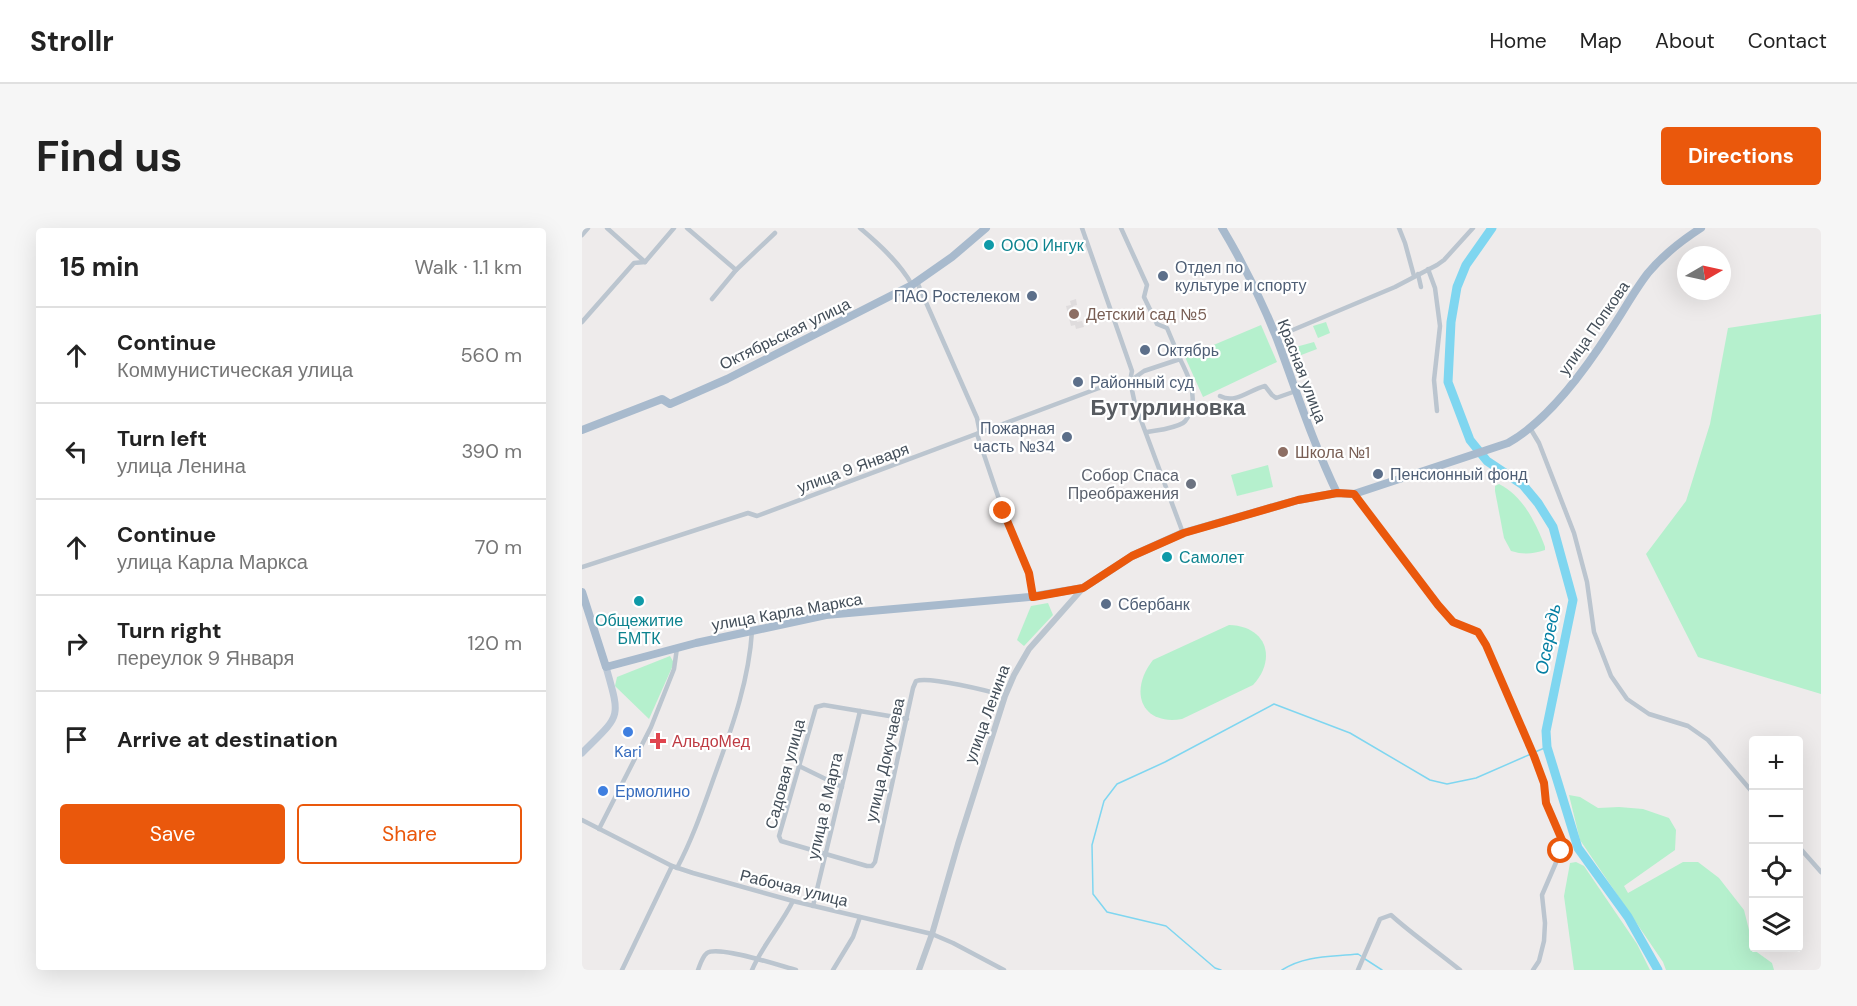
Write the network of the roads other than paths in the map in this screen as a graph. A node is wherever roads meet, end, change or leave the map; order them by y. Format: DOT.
graph roads {
  1 [pos="588,228"];
  2 [pos="607,228"];
  3 [pos="674,228"];
  4 [pos="687,228"];
  5 [pos="860,228"];
  6 [pos="986,228"];
  7 [pos="1082,228"];
  8 [pos="1121,228"];
  9 [pos="1222,228"];
  10 [pos="1399,228"];
  11 [pos="1473,228"];
  12 [pos="1701,228"];
  13 [pos="775,233"];
  14 [pos="582,235"];
  15 [pos="645,262"];
  16 [pos="1428,269"];
  17 [pos="736,270"];
  18 [pos="1416,275"];
  19 [pos="914,284"];
  20 [pos="1421,287"];
  21 [pos="712,299"];
  22 [pos="582,322"];
  23 [pos="1276,337"];
  24 [pos="1180,359"];
  25 [pos="1130,381"];
  26 [pos="1296,392"];
  27 [pos="1220,396"];
  28 [pos="1437,411"];
  29 [pos="1530,428"];
  30 [pos="582,430"];
  31 [pos="1147,432"];
  32 [pos="978,434"];
  33 [pos="1452,460"];
  34 [pos="1337,493"];
  35 [pos="1354,494"];
  36 [pos="1184,533"];
  37 [pos="582,567"];
  38 [pos="1083,588"];
  39 [pos="582,592"];
  40 [pos="1033,597"];
  41 [pos="752,631"];
  42 [pos="677,647"];
  43 [pos="606,667"];
  44 [pos="1005,696"];
  45 [pos="860,711"];
  46 [pos="907,718"];
  47 [pos="582,753"];
  48 [pos="799,766"];
  49 [pos="842,787"];
  50 [pos="1751,790"];
  51 [pos="582,820"];
  52 [pos="599,829"];
  53 [pos="1803,852"];
  54 [pos="826,854"];
  55 [pos="874,862"];
  56 [pos="675,867"];
  57 [pos="1821,872"];
  58 [pos="793,902"];
  59 [pos="813,906"];
  60 [pos="860,916"];
  61 [pos="932,934"];
  62 [pos="757,959"];
  63 [pos="622,970"];
  64 [pos="698,970"];
  65 [pos="752,970"];
  66 [pos="796,970"];
  67 [pos="833,970"];
  68 [pos="919,970"];
  69 [pos="1004,970"];
  70 [pos="1359,970"];
  71 [pos="1460,970"];
  72 [pos="1533,970"];
  1 -- 14 [label="street"];
  2 -- 15 [label="street"];
  3 -- 15 [label="street"];
  4 -- 17 [label="street"];
  5 -- 19 [label="street"];
  6 -- 19 [label="main road, Октябрьская улица"];
  7 -- 25 [label="street"];
  8 -- 24 [label="street"];
  9 -- 23 [label="main road, Красная улица"];
  10 -- 18 [label="street"];
  11 -- 16 [label="street"];
  12 -- 29 [label="main road, улица Попкова"];
  13 -- 17 [label="street"];
  15 -- 22 [label="street"];
  16 -- 18 [label="street"];
  16 -- 28 [label="street"];
  17 -- 21 [label="street"];
  18 -- 20 [label="street"];
  18 -- 23 [label="street"];
  19 -- 30 [label="main road, Октябрьская улица"];
  19 -- 32 [label="street"];
  23 -- 26 [label="main road, Красная улица"];
  24 -- 25 [label="street"];
  24 -- 31 [label="street"];
  25 -- 31 [label="street"];
  25 -- 32 [label="street, улица 9 Января"];
  26 -- 27 [label="street"];
  26 -- 34 [label="main road, Красная улица"];
  29 -- 33 [label="main road, улица Попкова"];
  29 -- 50 [label="street"];
  31 -- 36 [label="street"];
  32 -- 37 [label="street, улица 9 Января"];
  32 -- 40 [label="street"];
  33 -- 35 [label="main road, улица Ленина"];
  34 -- 35 [label="main road, улица Ленина"];
  34 -- 36 [label="main road, улица Ленина"];
  35 -- 72 [label="street"];
  36 -- 38 [label="main road, улица Ленина"];
  38 -- 40 [label="main road, улица Карла Маркса"];
  38 -- 44 [label="street, улица Ленина"];
  39 -- 43 [label="main road"];
  40 -- 41 [label="main road, улица Карла Маркса"];
  41 -- 42 [label="main road, улица Карла Маркса"];
  41 -- 56 [label="street"];
  42 -- 43 [label="main road, улица Карла Маркса"];
  42 -- 52 [label="street"];
  43 -- 47 [label="main road"];
  44 -- 46 [label="street, улица Докучаева"];
  44 -- 61 [label="street, улица Ленина"];
  45 -- 46 [label="street, Садовая улица"];
  45 -- 48 [label="street, Садовая улица"];
  45 -- 49 [label="street, улица 8 Марта"];
  46 -- 55 [label="street, улица Докучаева"];
  48 -- 49 [label="street"];
  48 -- 54 [label="street, Садовая улица"];
  49 -- 54 [label="street, улица 8 Марта"];
  51 -- 52 [label="street, Рабочая улица"];
  52 -- 56 [label="street, Рабочая улица"];
  53 -- 57 [label="street"];
  54 -- 55 [label="street, Садовая улица"];
  54 -- 59 [label="street, улица 8 Марта"];
  56 -- 58 [label="street, Рабочая улица"];
  56 -- 63 [label="street"];
  58 -- 59 [label="street, Рабочая улица"];
  58 -- 62 [label="street"];
  59 -- 60 [label="street, Рабочая улица"];
  60 -- 61 [label="street, Рабочая улица"];
  60 -- 67 [label="street"];
  61 -- 68 [label="street, улица Ленина"];
  61 -- 69 [label="street, Рабочая улица"];
  62 -- 64 [label="street"];
  62 -- 65 [label="street"];
  62 -- 66 [label="street"];
  70 -- 71 [label="street"];
}
